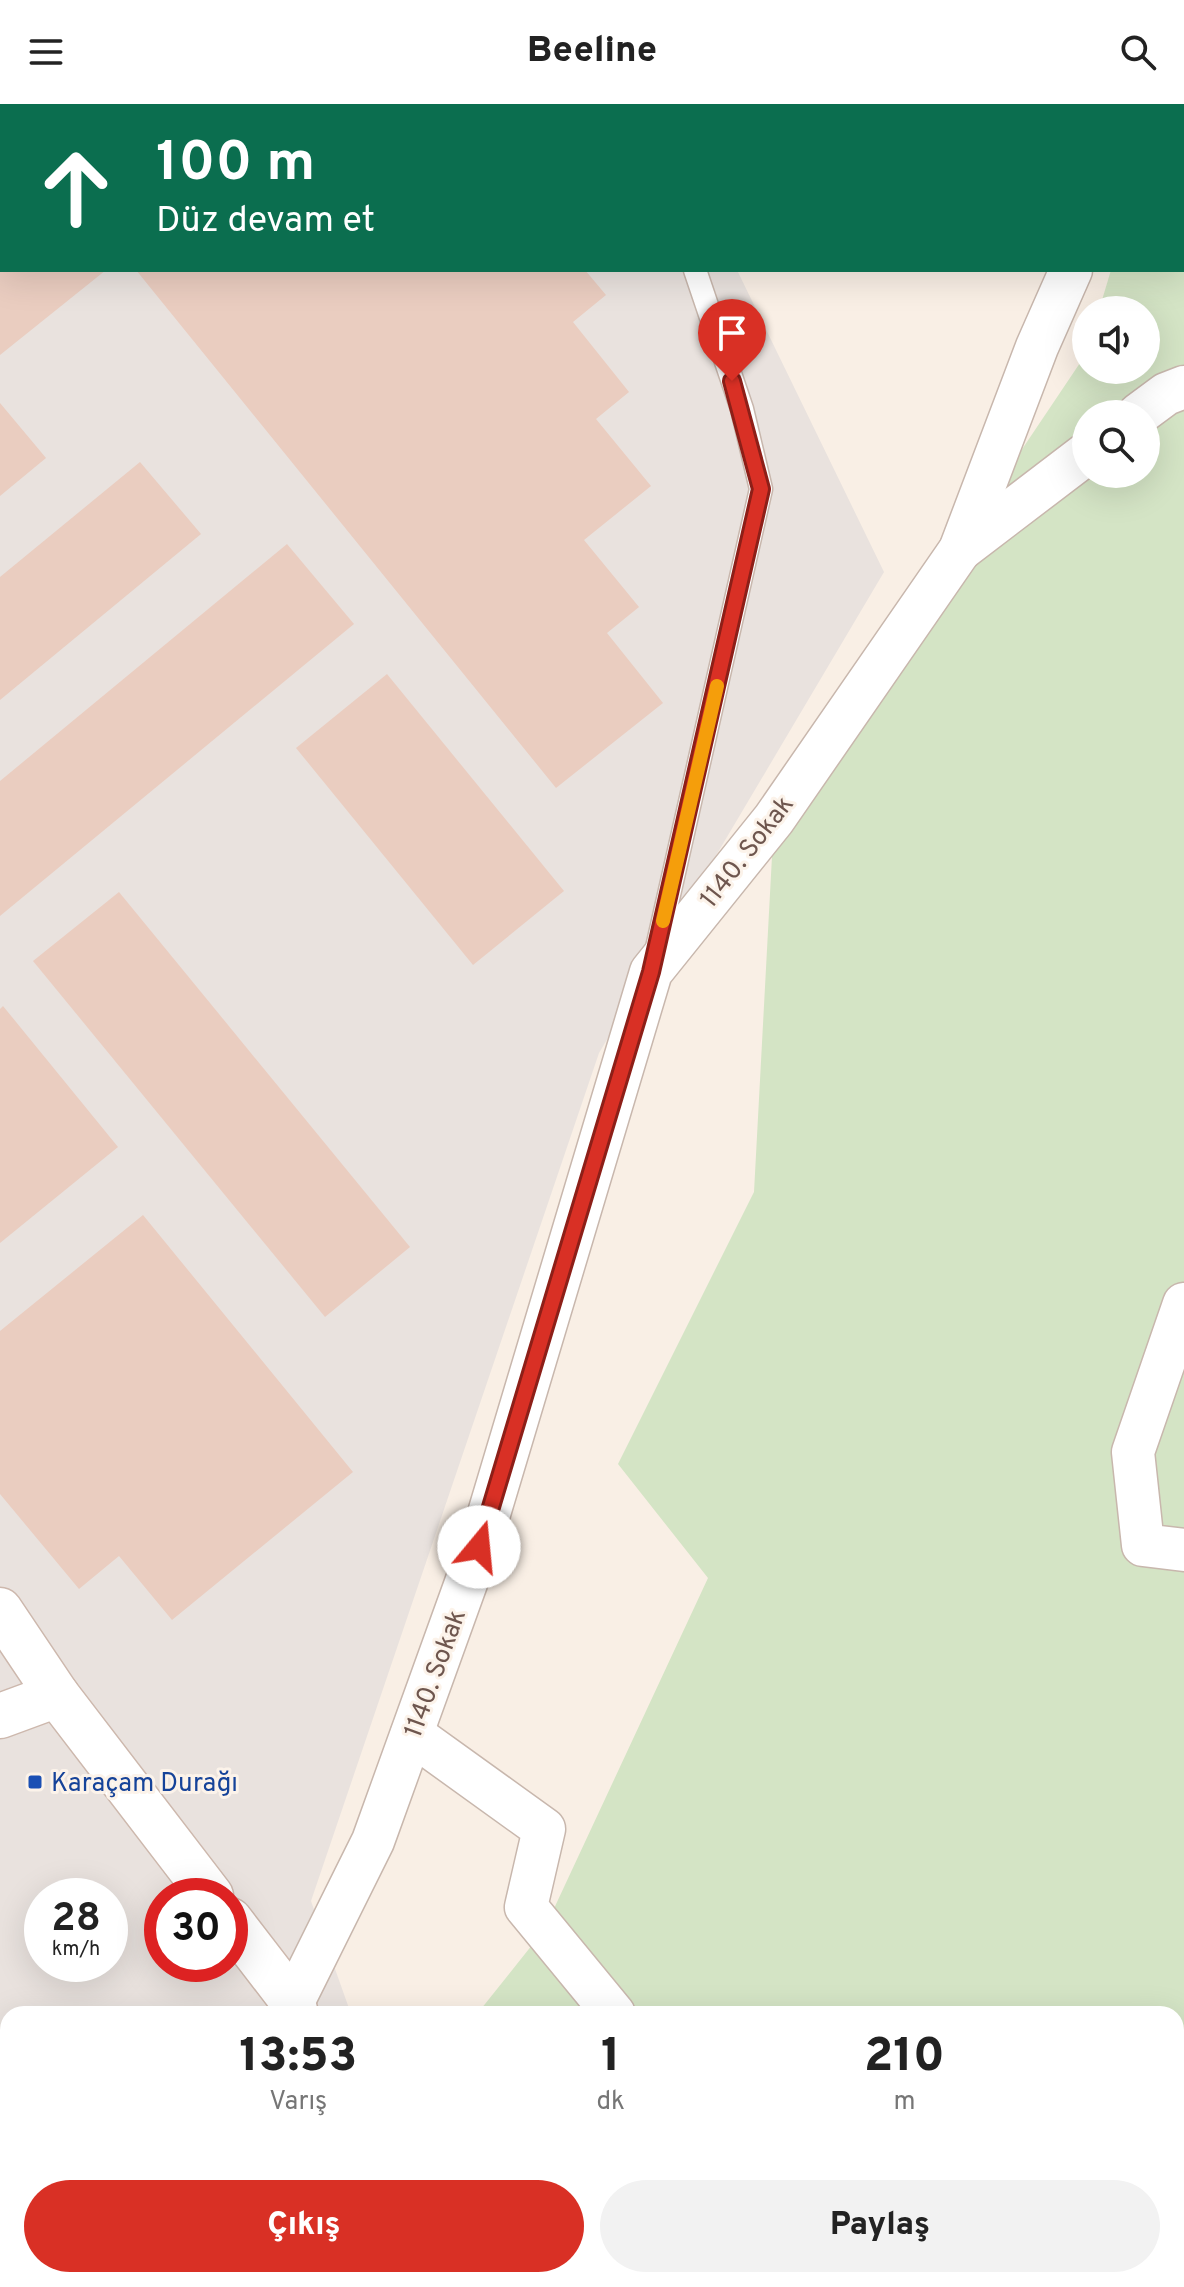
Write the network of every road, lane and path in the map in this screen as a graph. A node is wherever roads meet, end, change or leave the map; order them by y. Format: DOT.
graph roads {
  1 [pos="696,272"];
  2 [pos="1070,272"];
  3 [pos="1072,465"];
  4 [pos="960,550"];
  5 [pos="651,972"];
  6 [pos="1184,1304"];
  7 [pos="1184,1550"];
  8 [pos="0,1610"];
  9 [pos="57,1695"];
  10 [pos="0,1716"];
  11 [pos="412,1734"];
  12 [pos="197,1878"];
  13 [pos="248,1945"];
  14 [pos="293,2006"];
  15 [pos="295,2006"];
  16 [pos="607,2006"];
  1 -- 5 [label="lane"];
  2 -- 4 [label="street, 1140. Sokak"];
  3 -- 4 [label="street"];
  4 -- 5 [label="street, 1140. Sokak"];
  5 -- 11 [label="street, 1140. Sokak"];
  6 -- 7 [label="street"];
  8 -- 9 [label="street"];
  9 -- 10 [label="street"];
  9 -- 12 [label="street"];
  11 -- 15 [label="street, 1140. Sokak"];
  11 -- 16 [label="street"];
  13 -- 14 [label="street"];
}
